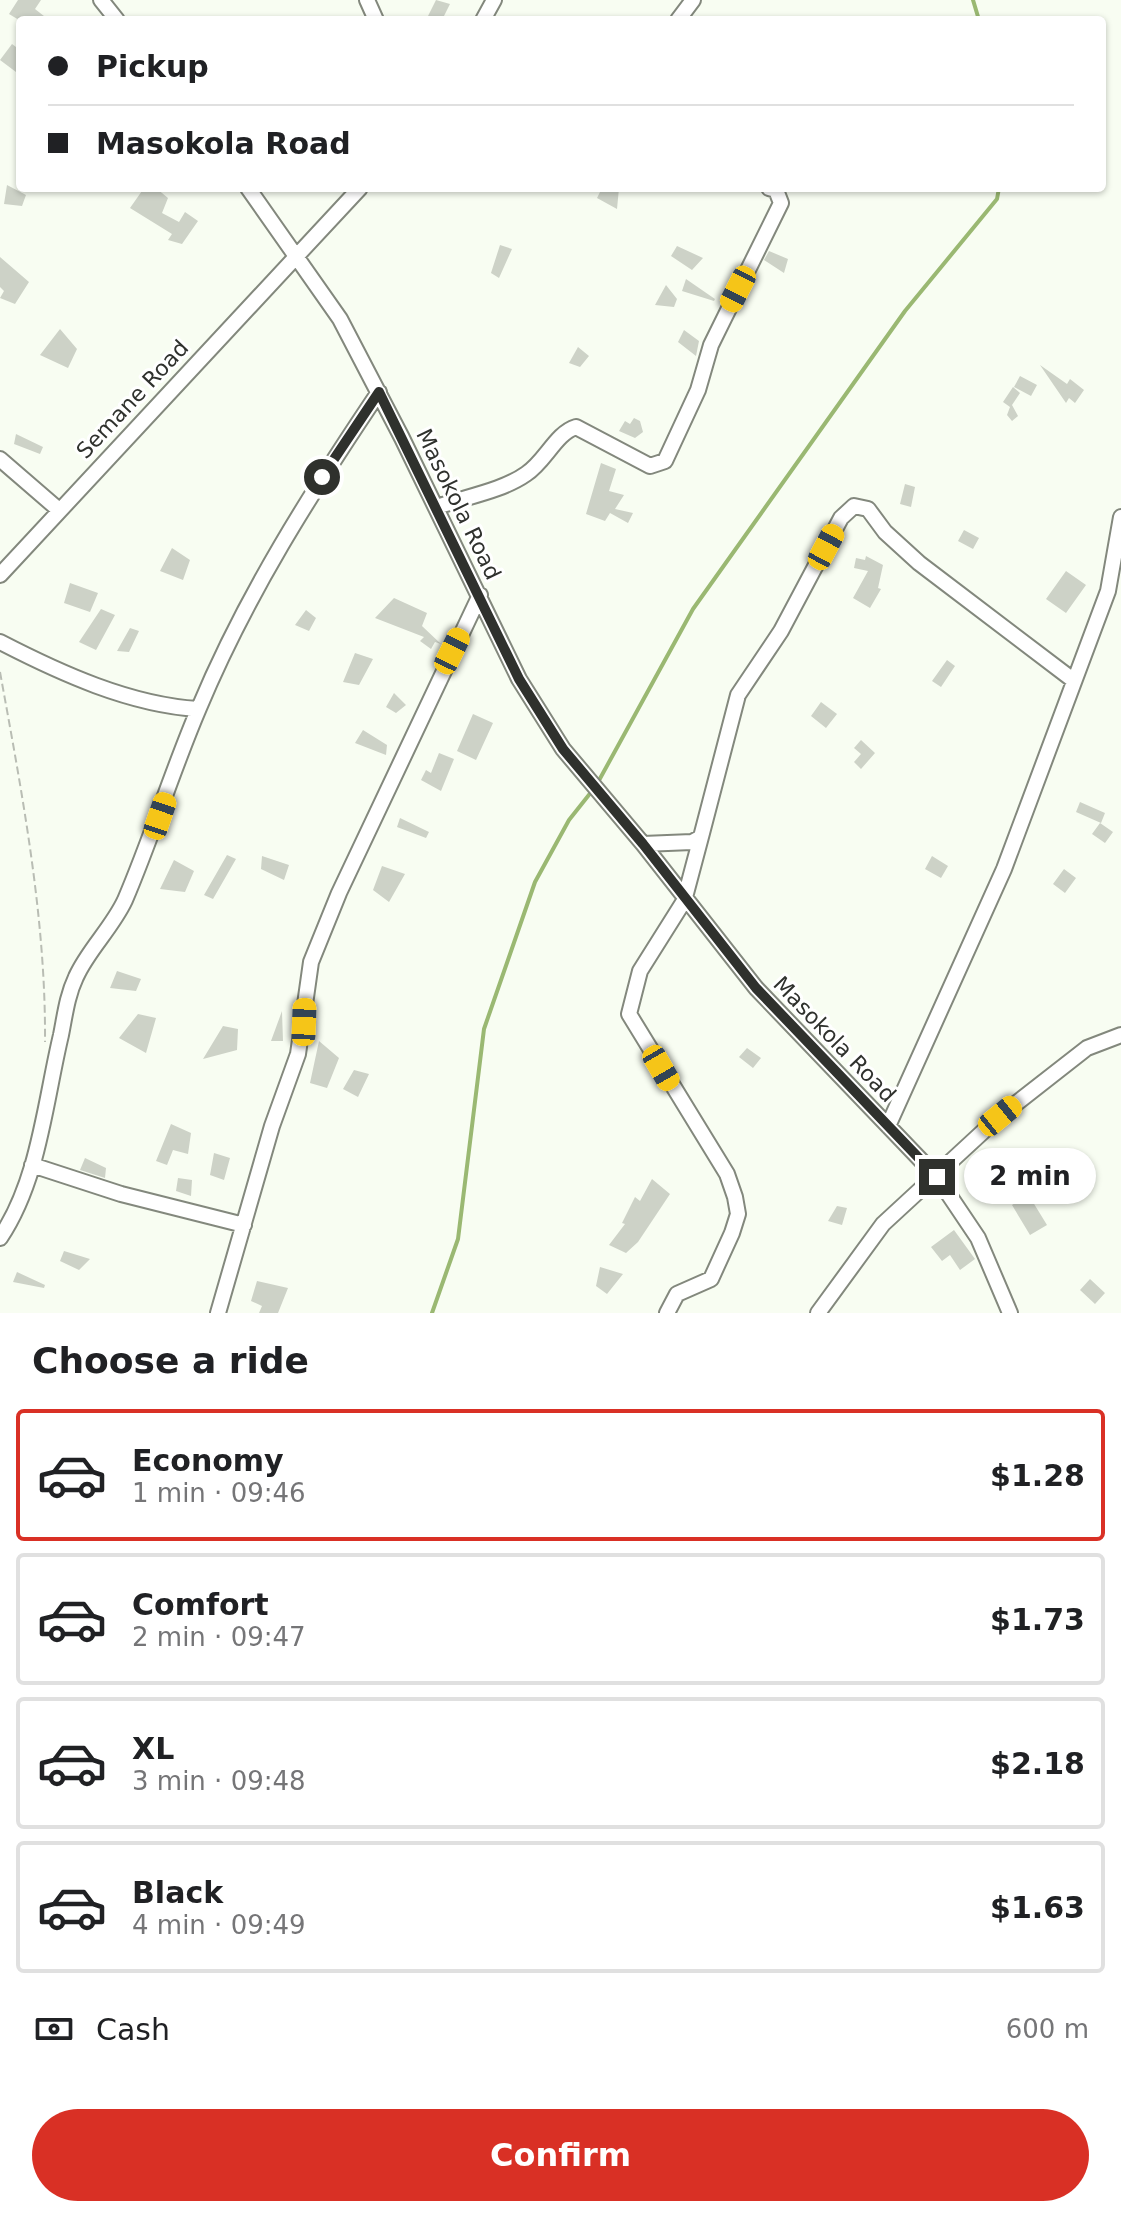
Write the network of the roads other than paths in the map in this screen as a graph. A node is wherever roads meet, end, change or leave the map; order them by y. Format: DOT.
graph roads {
  1 [pos="251,192"];
  2 [pos="356,192"];
  3 [pos="777,192"];
  4 [pos="296,253"];
  5 [pos="379,392"];
  6 [pos="0,459"];
  7 [pos="437,507"];
  8 [pos="59,510"];
  9 [pos="1121,517"];
  10 [pos="0,575"];
  11 [pos="480,595"];
  12 [pos="0,642"];
  13 [pos="1073,680"];
  14 [pos="198,709"];
  15 [pos="701,837"];
  16 [pos="643,844"];
  17 [pos="684,901"];
  18 [pos="1121,1035"];
  19 [pos="888,1126"];
  20 [pos="32,1165"];
  21 [pos="937,1177"];
  22 [pos="244,1225"];
  23 [pos="0,1238"];
  24 [pos="218,1313"];
  25 [pos="667,1313"];
  26 [pos="818,1313"];
  27 [pos="1010,1313"];
  1 -- 4 [label="street, Masokola Road"];
  2 -- 4 [label="street, Semane Road"];
  3 -- 7 [label="street"];
  4 -- 5 [label="street, Masokola Road"];
  4 -- 8 [label="street, Semane Road"];
  5 -- 7 [label="street, Masokola Road"];
  5 -- 14 [label="street"];
  6 -- 8 [label="street"];
  7 -- 11 [label="street, Masokola Road"];
  8 -- 10 [label="street, Semane Road"];
  9 -- 13 [label="street"];
  11 -- 16 [label="street, Masokola Road"];
  11 -- 22 [label="street"];
  12 -- 14 [label="street"];
  13 -- 15 [label="street"];
  13 -- 19 [label="street"];
  14 -- 20 [label="street"];
  15 -- 16 [label="street"];
  15 -- 17 [label="street"];
  16 -- 17 [label="street, Masokola Road"];
  17 -- 19 [label="street, Masokola Road"];
  17 -- 25 [label="street"];
  18 -- 21 [label="street"];
  19 -- 21 [label="street, Masokola Road"];
  20 -- 22 [label="street"];
  20 -- 23 [label="street"];
  21 -- 26 [label="street"];
  21 -- 27 [label="street, Masokola Road"];
  22 -- 24 [label="street"];
}
